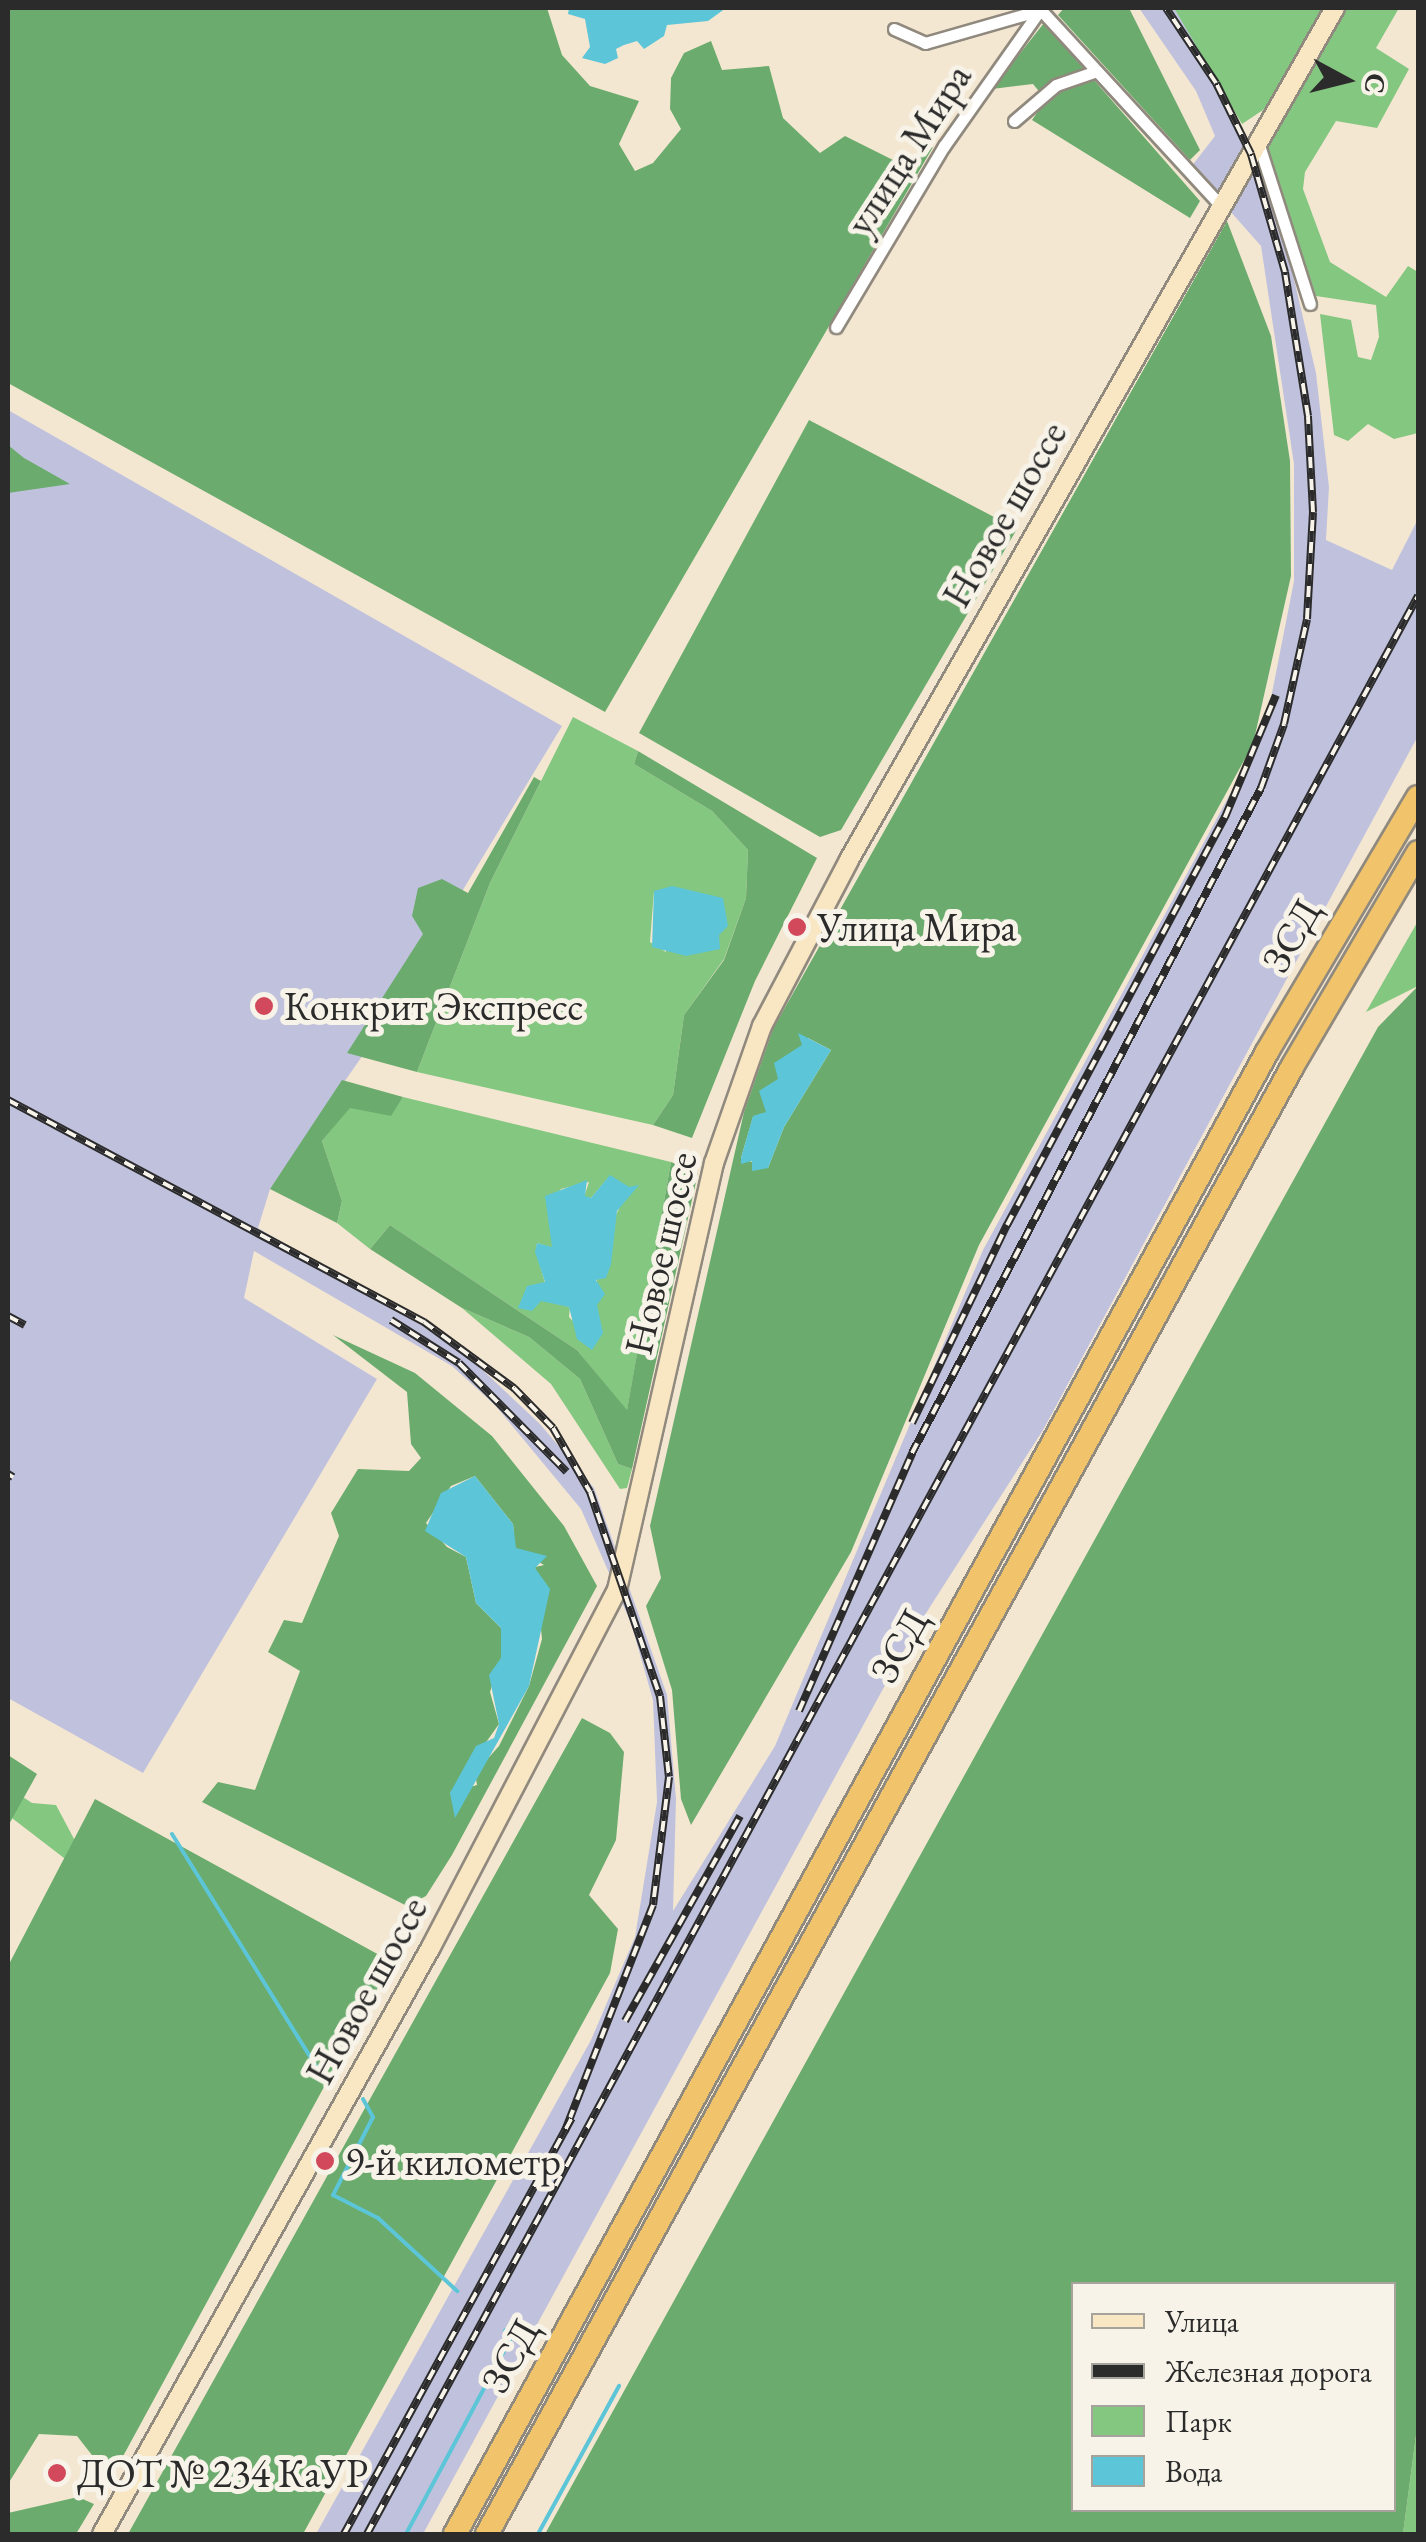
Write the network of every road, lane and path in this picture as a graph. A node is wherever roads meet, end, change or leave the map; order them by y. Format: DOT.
graph roads {
  1 [pos="1335,8"];
  2 [pos="1040,9"];
  3 [pos="894,29"];
  4 [pos="1097,71"];
  5 [pos="1014,121"];
  6 [pos="1258,142"];
  7 [pos="1220,204"];
  8 [pos="1310,304"];
  9 [pos="836,327"];
  10 [pos="1418,796"];
  11 [pos="1418,852"];
  12 [pos="102,2534"];
  13 [pos="455,2534"];
  14 [pos="488,2534"];
  1 -- 6 [label="main road, Новое шоссе"];
  2 -- 3 [label="street"];
  2 -- 4 [label="street"];
  2 -- 9 [label="street, улица Мира"];
  4 -- 5 [label="street"];
  4 -- 7 [label="street"];
  6 -- 7 [label="main road, Новое шоссе"];
  6 -- 8 [label="street"];
  7 -- 12 [label="main road, Новое шоссе"];
  10 -- 13 [label="highway, ЗСД"];
  11 -- 14 [label="highway, ЗСД"];
}
